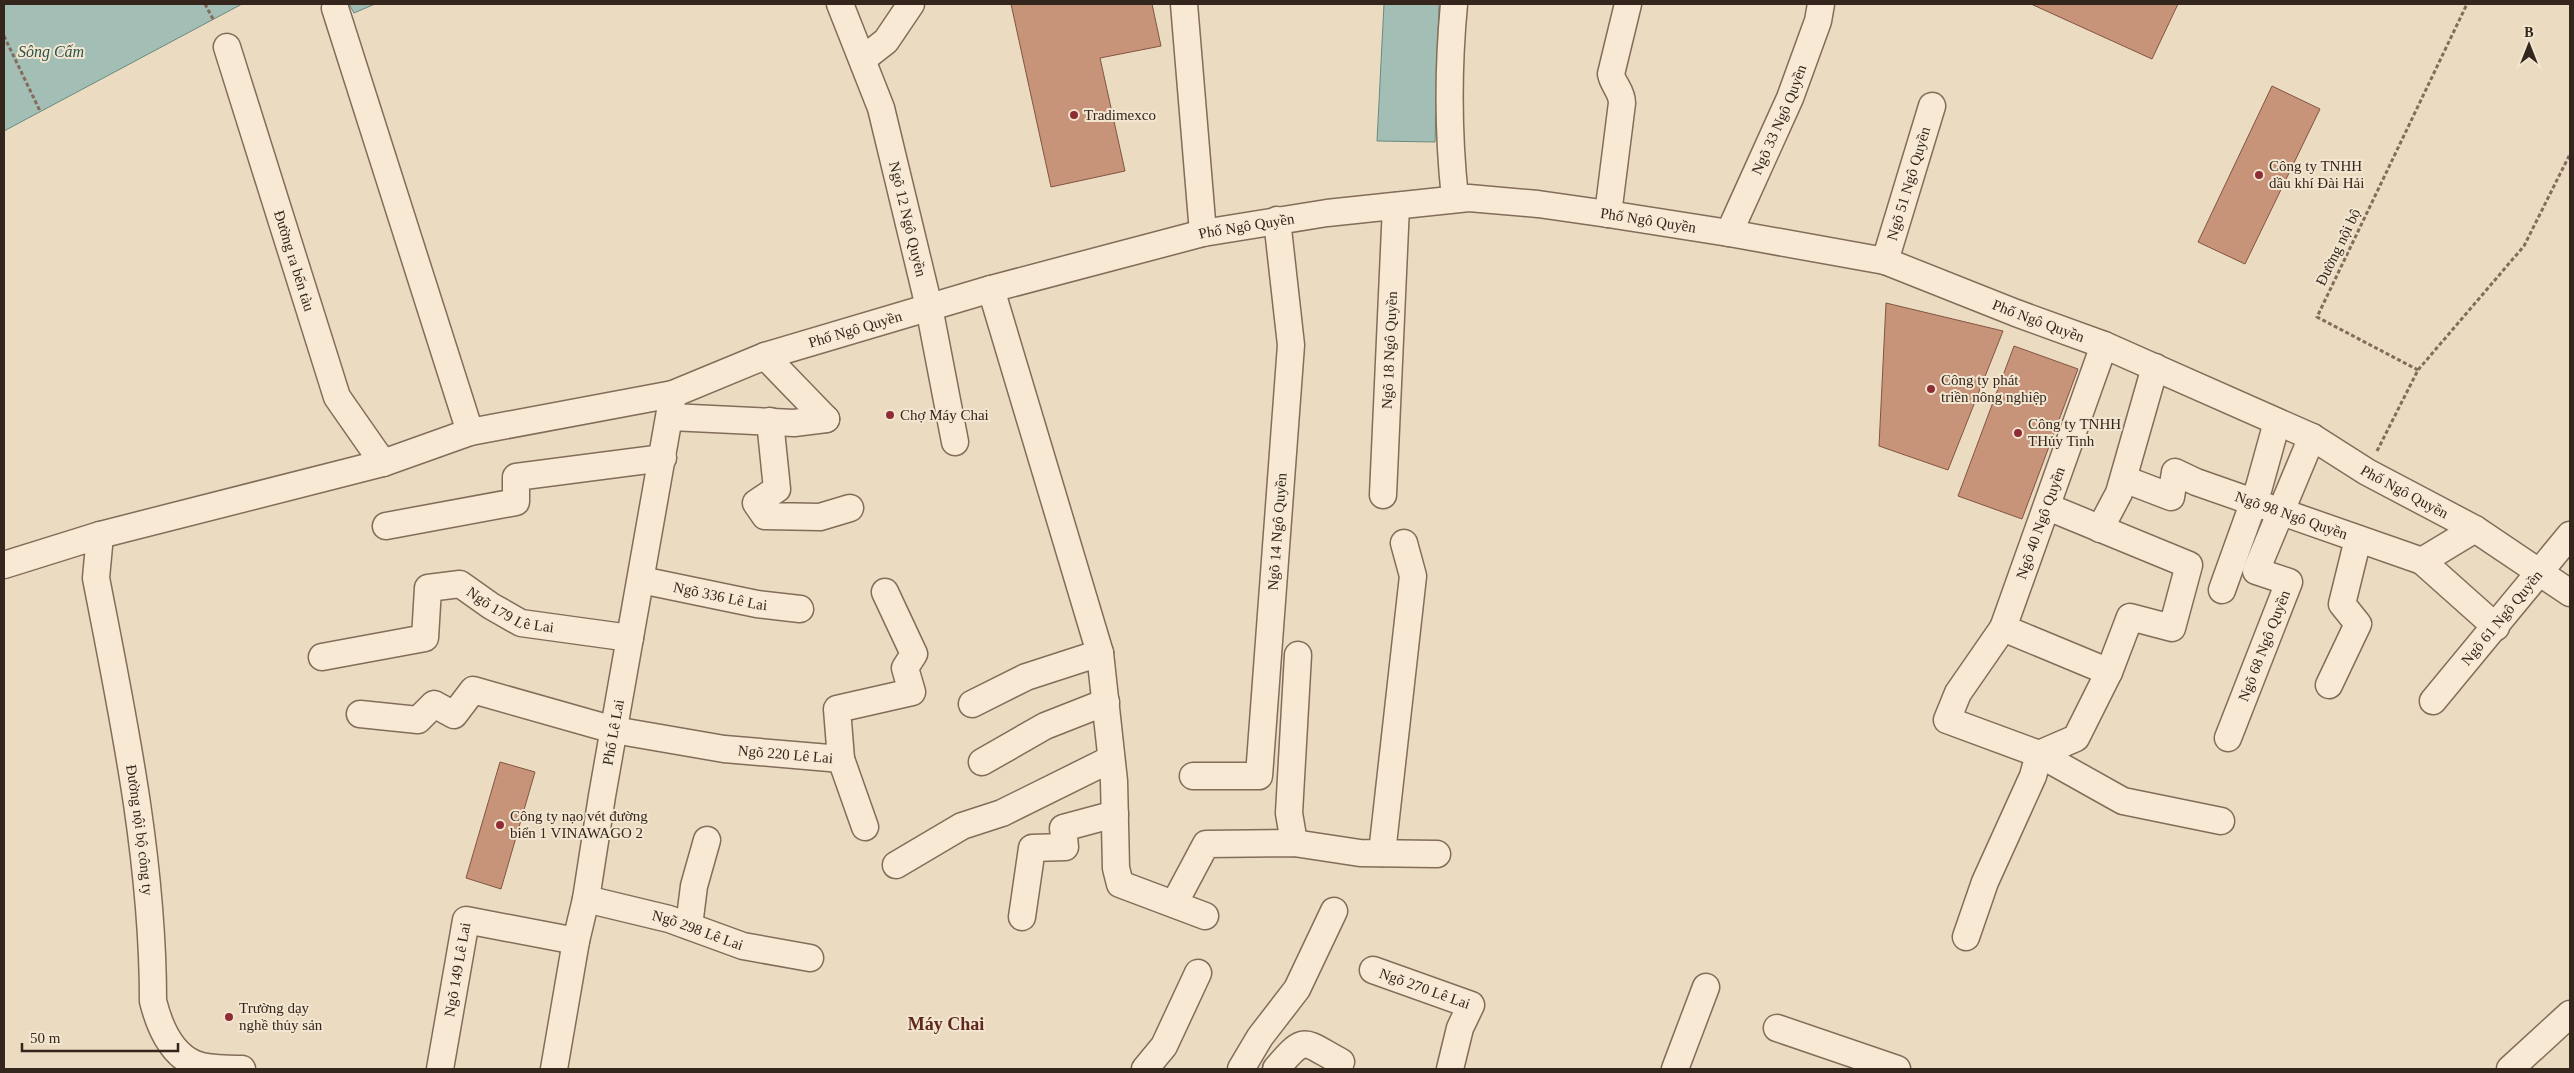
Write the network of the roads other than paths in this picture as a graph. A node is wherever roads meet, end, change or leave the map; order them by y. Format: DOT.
graph roads {
  1 [pos="840,4"];
  2 [pos="911,4"];
  3 [pos="1184,4"];
  4 [pos="1454,4"];
  5 [pos="1628,4"];
  6 [pos="1821,4"];
  7 [pos="335,8"];
  8 [pos="227,47"];
  9 [pos="864,59"];
  10 [pos="1932,106"];
  11 [pos="1455,198"];
  12 [pos="1396,206"];
  13 [pos="1608,214"];
  14 [pos="1277,220"];
  15 [pos="1202,233"];
  16 [pos="1729,233"];
  17 [pos="1885,261"];
  18 [pos="991,289"];
  19 [pos="929,307"];
  20 [pos="2104,344"];
  21 [pos="765,356"];
  22 [pos="2155,367"];
  23 [pos="672,405"];
  24 [pos="770,421"];
  25 [pos="2277,422"];
  26 [pos="470,432"];
  27 [pos="2312,437"];
  28 [pos="955,442"];
  29 [pos="663,458"];
  30 [pos="383,463"];
  31 [pos="2124,478"];
  32 [pos="1383,495"];
  33 [pos="2254,502"];
  34 [pos="2048,507"];
  35 [pos="850,508"];
  36 [pos="2282,512"];
  37 [pos="386,526"];
  38 [pos="2100,529"];
  39 [pos="2475,529"];
  40 [pos="2570,535"];
  41 [pos="100,536"];
  42 [pos="2358,539"];
  43 [pos="1404,543"];
  44 [pos="2422,561"];
  45 [pos="4,565"];
  46 [pos="2538,573"];
  47 [pos="641,580"];
  48 [pos="2222,590"];
  49 [pos="885,592"];
  50 [pos="2570,593"];
  51 [pos="800,609"];
  52 [pos="2496,627"];
  53 [pos="2003,628"];
  54 [pos="630,638"];
  55 [pos="1100,653"];
  56 [pos="1298,655"];
  57 [pos="322,657"];
  58 [pos="2109,672"];
  59 [pos="2329,685"];
  60 [pos="2433,701"];
  61 [pos="1106,702"];
  62 [pos="972,704"];
  63 [pos="360,714"];
  64 [pos="614,730"];
  65 [pos="2228,738"];
  66 [pos="2039,754"];
  67 [pos="1111,758"];
  68 [pos="841,759"];
  69 [pos="982,762"];
  70 [pos="1192,776"];
  71 [pos="1115,814"];
  72 [pos="2221,821"];
  73 [pos="865,827"];
  74 [pos="707,840"];
  75 [pos="1294,844"];
  76 [pos="1382,854"];
  77 [pos="1436,854"];
  78 [pos="896,865"];
  79 [pos="586,899"];
  80 [pos="1174,904"];
  81 [pos="1334,911"];
  82 [pos="1205,916"];
  83 [pos="1022,917"];
  84 [pos="689,926"];
  85 [pos="1966,937"];
  86 [pos="576,941"];
  87 [pos="810,958"];
  88 [pos="1373,970"];
  89 [pos="1198,973"];
  90 [pos="1706,988"];
  91 [pos="2570,1014"];
  92 [pos="1777,1028"];
  93 [pos="1341,1062"];
  94 [pos="242,1069"];
  95 [pos="440,1069"];
  96 [pos="554,1069"];
  97 [pos="1145,1069"];
  98 [pos="1241,1069"];
  99 [pos="1276,1069"];
  100 [pos="1450,1069"];
  101 [pos="1675,1069"];
  102 [pos="1897,1069"];
  103 [pos="2510,1069"];
  1 -- 9 [label="street, Ngõ 12 Ngô Quyền"];
  2 -- 9 [label="street"];
  3 -- 15 [label="street"];
  4 -- 11 [label="street"];
  5 -- 13 [label="street"];
  6 -- 16 [label="street, Ngõ 33 Ngô Quyền"];
  7 -- 26 [label="street"];
  8 -- 30 [label="street, Đường ra bến tàu"];
  9 -- 19 [label="street, Ngõ 12 Ngô Quyền"];
  10 -- 17 [label="street, Ngõ 51 Ngô Quyền"];
  11 -- 12 [label="street, Phố Ngô Quyền"];
  11 -- 13 [label="street, Phố Ngô Quyền"];
  12 -- 14 [label="street, Phố Ngô Quyền"];
  12 -- 32 [label="street, Ngõ 18 Ngô Quyền"];
  13 -- 16 [label="street, Phố Ngô Quyền"];
  14 -- 15 [label="street, Phố Ngô Quyền"];
  14 -- 70 [label="street, Ngõ 14 Ngô Quyền"];
  15 -- 18 [label="street, Phố Ngô Quyền"];
  16 -- 17 [label="street, Phố Ngô Quyền"];
  17 -- 20 [label="street, Phố Ngô Quyền"];
  18 -- 19 [label="street, Phố Ngô Quyền"];
  18 -- 55 [label="street"];
  19 -- 21 [label="street, Phố Ngô Quyền"];
  19 -- 28 [label="street, Ngõ 12 Ngô Quyền"];
  20 -- 22 [label="street, Phố Ngô Quyền"];
  20 -- 34 [label="street, Ngõ 40 Ngô Quyền"];
  21 -- 23 [label="street, Phố Ngô Quyền"];
  21 -- 24 [label="street"];
  22 -- 25 [label="street, Phố Ngô Quyền"];
  22 -- 31 [label="street"];
  23 -- 24 [label="street"];
  23 -- 26 [label="street"];
  23 -- 29 [label="street, Phố Lê Lai"];
  24 -- 35 [label="street"];
  25 -- 27 [label="street, Phố Ngô Quyền"];
  25 -- 33 [label="street"];
  26 -- 30 [label="street"];
  27 -- 36 [label="street, Ngõ 68 Ngô Quyền"];
  27 -- 39 [label="street, Phố Ngô Quyền"];
  29 -- 37 [label="street"];
  29 -- 47 [label="street, Phố Lê Lai"];
  30 -- 41 [label="street"];
  31 -- 33 [label="street, Ngõ 98 Ngô Quyền"];
  31 -- 38 [label="street"];
  33 -- 36 [label="street, Ngõ 98 Ngô Quyền"];
  33 -- 48 [label="street"];
  34 -- 38 [label="street"];
  34 -- 53 [label="street, Ngõ 40 Ngô Quyền"];
  36 -- 42 [label="street, Ngõ 98 Ngô Quyền"];
  36 -- 65 [label="street, Ngõ 68 Ngô Quyền"];
  38 -- 58 [label="street"];
  39 -- 44 [label="street"];
  39 -- 46 [label="street, Phố Ngô Quyền"];
  40 -- 46 [label="street, Ngõ 61 Ngô Quyền"];
  41 -- 45 [label="street"];
  41 -- 94 [label="street, Đường nội bộ công ty"];
  42 -- 44 [label="street, Ngõ 98 Ngô Quyền"];
  42 -- 59 [label="street"];
  43 -- 76 [label="street"];
  44 -- 52 [label="street"];
  46 -- 50 [label="street, Phố Ngô Quyền"];
  46 -- 52 [label="street, Ngõ 61 Ngô Quyền"];
  47 -- 51 [label="street, Ngõ 336 Lê Lai"];
  47 -- 54 [label="street, Phố Lê Lai"];
  49 -- 68 [label="street, Ngõ 220 Lê Lai"];
  52 -- 60 [label="street, Ngõ 61 Ngô Quyền"];
  53 -- 58 [label="street"];
  53 -- 66 [label="street, Ngõ 40 Ngô Quyền"];
  54 -- 57 [label="street, Ngõ 179 Lê Lai"];
  54 -- 64 [label="street, Phố Lê Lai"];
  55 -- 61 [label="street"];
  55 -- 62 [label="street"];
  56 -- 75 [label="street"];
  58 -- 66 [label="street"];
  61 -- 67 [label="street"];
  61 -- 69 [label="street"];
  63 -- 64 [label="street, Ngõ 220 Lê Lai"];
  64 -- 68 [label="street, Ngõ 220 Lê Lai"];
  64 -- 79 [label="street, Phố Lê Lai"];
  66 -- 72 [label="street"];
  66 -- 85 [label="street"];
  67 -- 71 [label="street"];
  67 -- 78 [label="street"];
  68 -- 73 [label="street"];
  71 -- 80 [label="street"];
  71 -- 83 [label="street"];
  74 -- 84 [label="street"];
  75 -- 76 [label="street"];
  75 -- 80 [label="street"];
  76 -- 77 [label="street"];
  79 -- 84 [label="street, Ngõ 298 Lê Lai"];
  79 -- 86 [label="street, Phố Lê Lai"];
  80 -- 82 [label="street"];
  81 -- 98 [label="street"];
  84 -- 87 [label="street, Ngõ 298 Lê Lai"];
  86 -- 95 [label="street, Ngõ 149 Lê Lai"];
  86 -- 96 [label="street, Phố Lê Lai"];
  88 -- 100 [label="street, Ngõ 270 Lê Lai"];
  89 -- 97 [label="street"];
  90 -- 101 [label="street"];
  91 -- 103 [label="street"];
  92 -- 102 [label="street"];
  93 -- 99 [label="street"];
}
